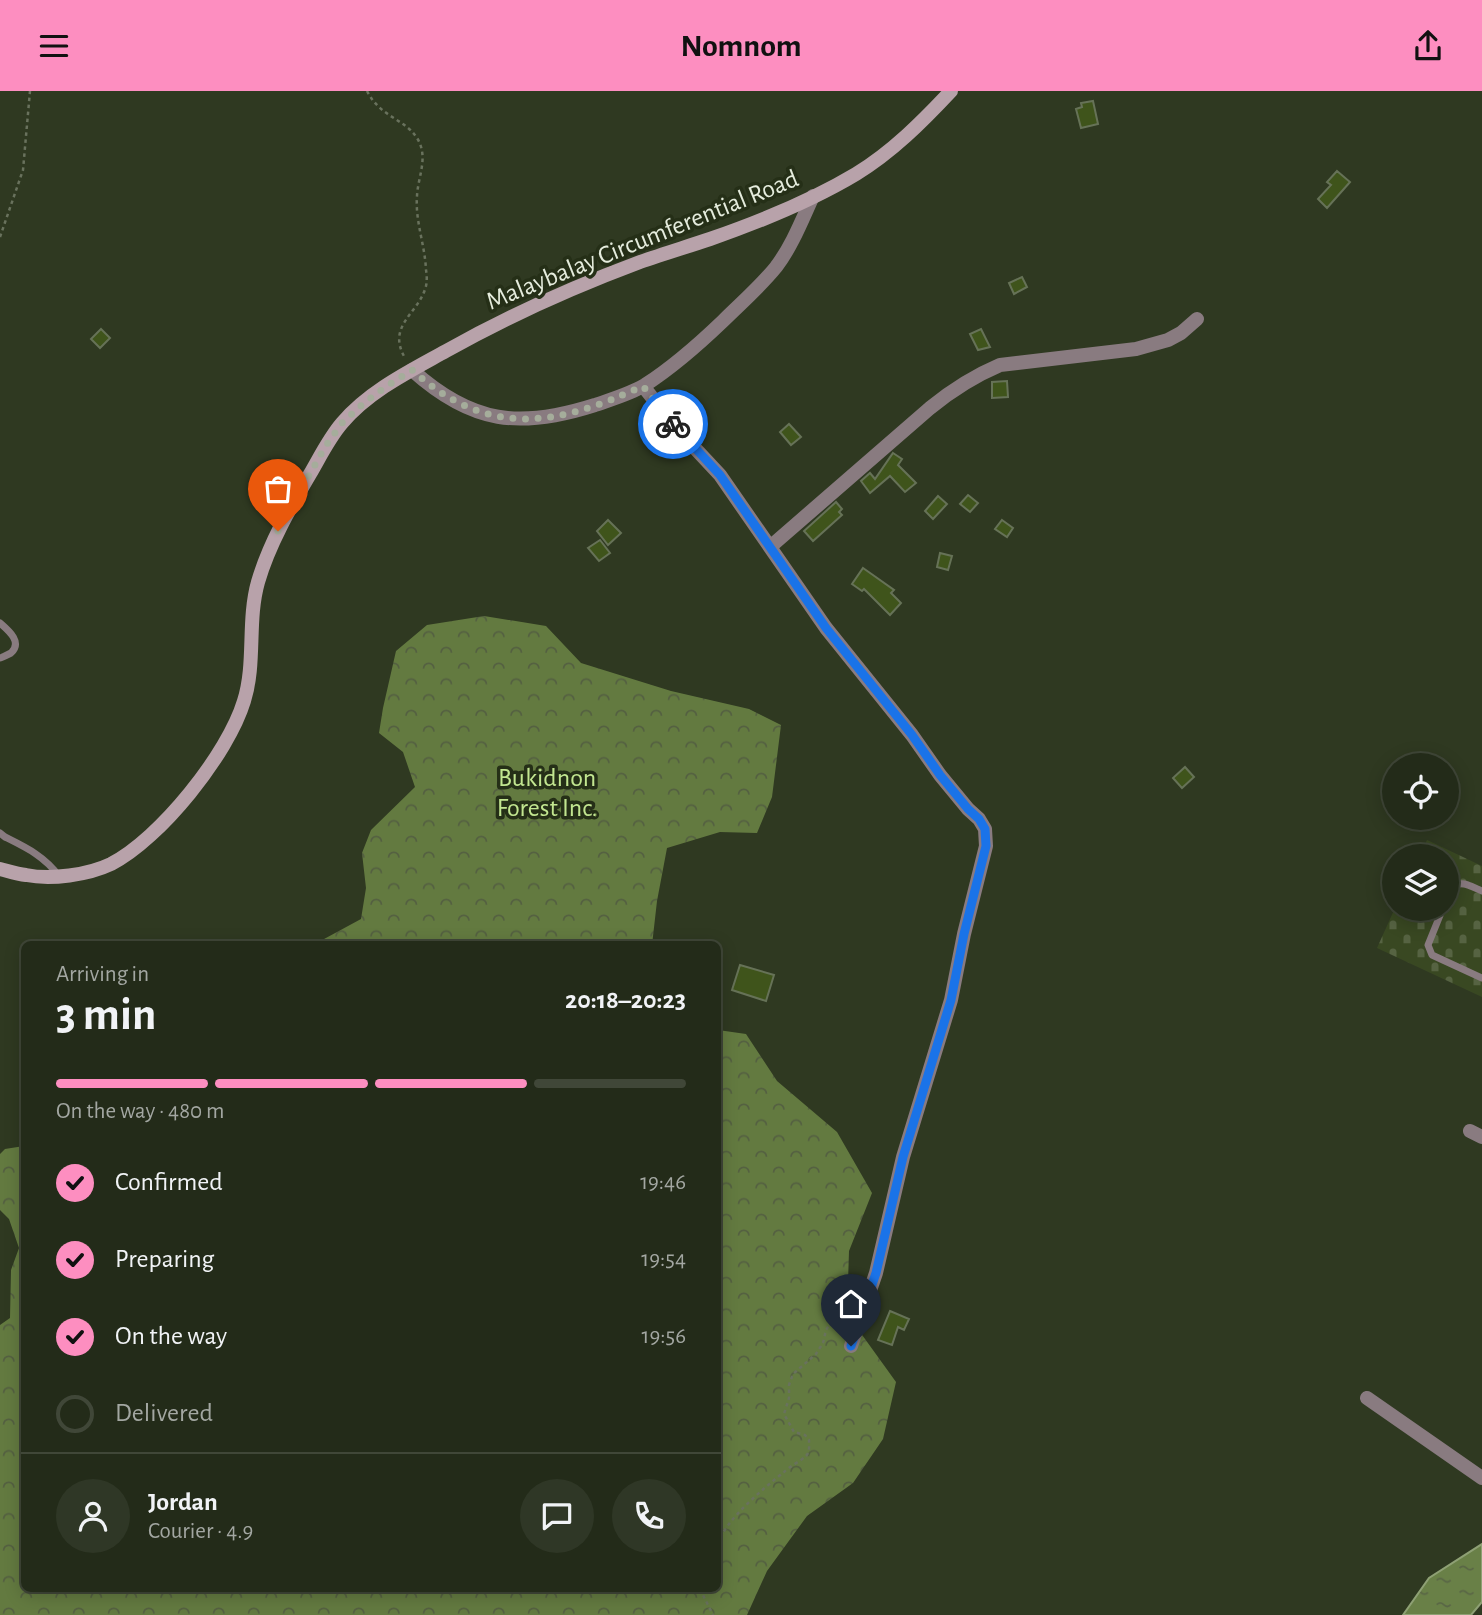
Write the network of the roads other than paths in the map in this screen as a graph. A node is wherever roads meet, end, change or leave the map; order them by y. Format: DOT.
graph roads {
  1 [pos="951,91"];
  2 [pos="813,196"];
  3 [pos="1197,319"];
  4 [pos="412,370"];
  5 [pos="643,386"];
  6 [pos="770,547"];
  7 [pos="0,623"];
  8 [pos="0,658"];
  9 [pos="0,832"];
  10 [pos="0,869"];
  11 [pos="60,877"];
  12 [pos="1459,883"];
  13 [pos="1482,891"];
  14 [pos="1438,921"];
  15 [pos="1482,978"];
  16 [pos="851,1346"];
  17 [pos="1367,1398"];
  18 [pos="1482,1478"];
  1 -- 2 [label="main road, Malaybalay Circumferential Road"];
  2 -- 4 [label="main road, Malaybalay Circumferential Road"];
  2 -- 5 [label="street"];
  3 -- 6 [label="street"];
  4 -- 5 [label="street"];
  4 -- 11 [label="main road, Malaybalay Circumferential Road"];
  5 -- 6 [label="street"];
  6 -- 16 [label="street"];
  7 -- 8 [label="lane"];
  9 -- 11 [label="lane"];
  10 -- 11 [label="main road, Malaybalay Circumferential Road"];
  12 -- 13 [label="lane"];
  14 -- 15 [label="lane"];
  17 -- 18 [label="street"];
}
